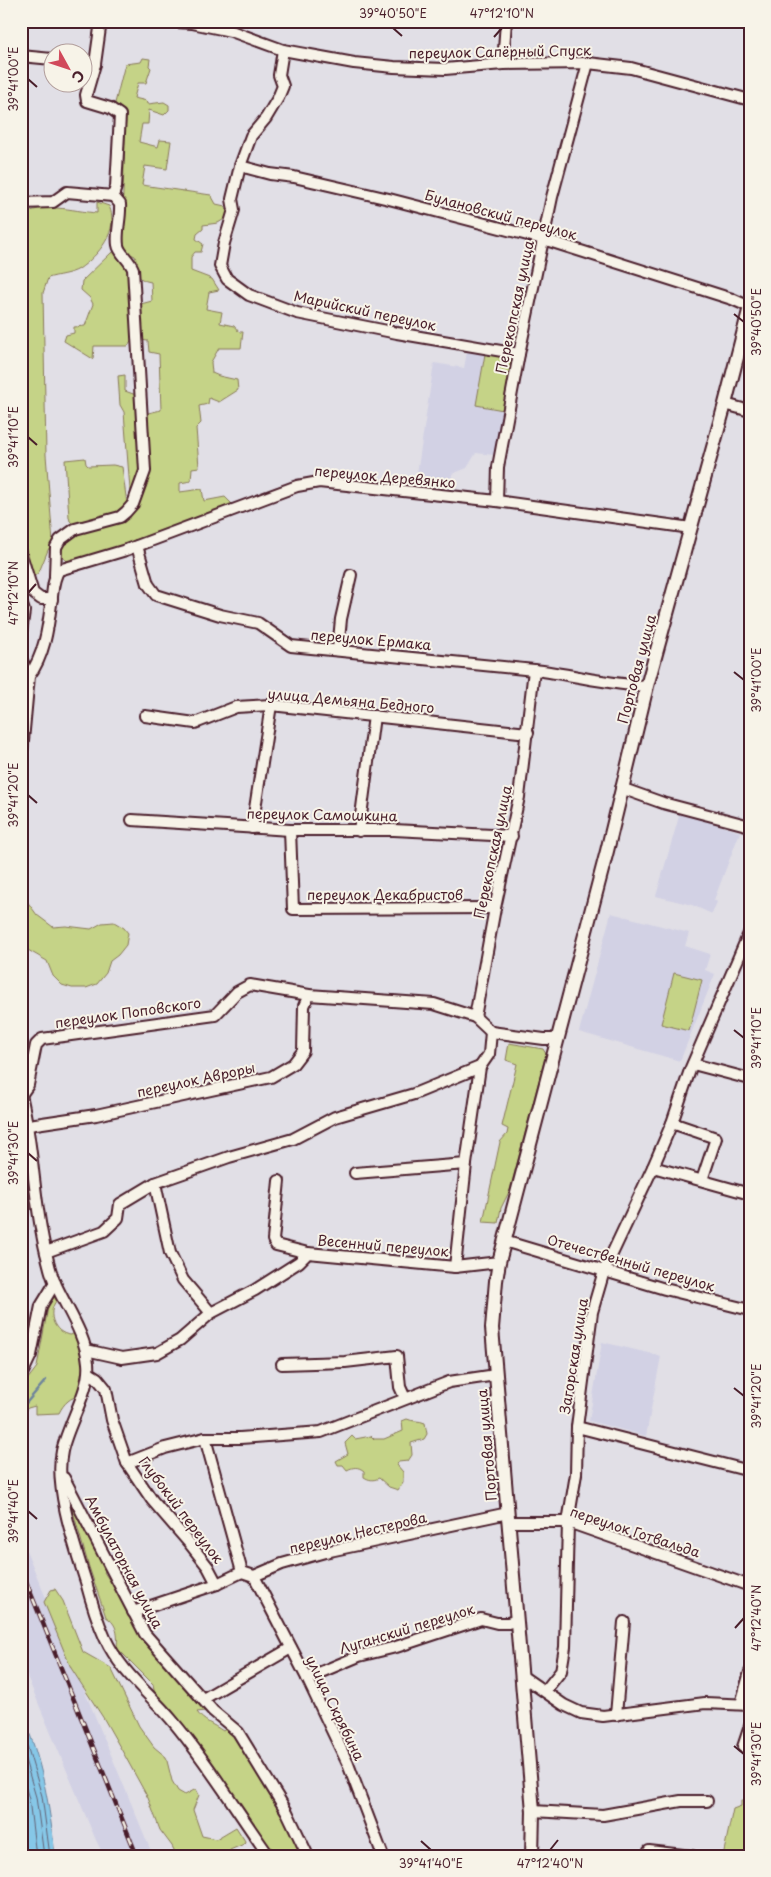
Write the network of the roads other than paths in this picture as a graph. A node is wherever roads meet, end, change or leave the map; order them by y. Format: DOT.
graph roads {
  1 [pos="101,21"];
  2 [pos="162,21"];
  3 [pos="506,21"];
  4 [pos="283,50"];
  5 [pos="21,56"];
  6 [pos="42,58"];
  7 [pos="588,63"];
  8 [pos="92,64"];
  9 [pos="95,64"];
  10 [pos="503,64"];
  11 [pos="750,100"];
  12 [pos="240,166"];
  13 [pos="21,186"];
  14 [pos="113,196"];
  15 [pos="21,203"];
  16 [pos="543,239"];
  17 [pos="750,307"];
  18 [pos="519,354"];
  19 [pos="725,404"];
  20 [pos="750,411"];
  21 [pos="497,501"];
  22 [pos="691,528"];
  23 [pos="137,546"];
  24 [pos="21,554"];
  25 [pos="57,573"];
  26 [pos="351,575"];
  27 [pos="52,599"];
  28 [pos="21,602"];
  29 [pos="21,632"];
  30 [pos="338,650"];
  31 [pos="21,659"];
  32 [pos="534,670"];
  33 [pos="29,676"];
  34 [pos="647,686"];
  35 [pos="271,705"];
  36 [pos="145,716"];
  37 [pos="374,716"];
  38 [pos="528,733"];
  39 [pos="21,762"];
  40 [pos="621,788"];
  41 [pos="132,820"];
  42 [pos="750,826"];
  43 [pos="252,828"];
  44 [pos="290,830"];
  45 [pos="360,831"];
  46 [pos="512,836"];
  47 [pos="495,908"];
  48 [pos="750,931"];
  49 [pos="746,950"];
  50 [pos="309,995"];
  51 [pos="475,1017"];
  52 [pos="491,1032"];
  53 [pos="557,1039"];
  54 [pos="693,1064"];
  55 [pos="480,1067"];
  56 [pos="750,1079"];
  57 [pos="21,1095"];
  58 [pos="672,1123"];
  59 [pos="28,1125"];
  60 [pos="466,1164"];
  61 [pos="654,1167"];
  62 [pos="354,1173"];
  63 [pos="702,1180"];
  64 [pos="279,1181"];
  65 [pos="155,1183"];
  66 [pos="750,1194"];
  67 [pos="504,1242"];
  68 [pos="46,1252"];
  69 [pos="308,1253"];
  70 [pos="499,1262"];
  71 [pos="455,1267"];
  72 [pos="604,1271"];
  73 [pos="54,1283"];
  74 [pos="750,1310"];
  75 [pos="211,1313"];
  76 [pos="86,1350"];
  77 [pos="282,1364"];
  78 [pos="89,1373"];
  79 [pos="496,1375"];
  80 [pos="21,1376"];
  81 [pos="405,1398"];
  82 [pos="577,1427"];
  83 [pos="205,1438"];
  84 [pos="127,1464"];
  85 [pos="60,1470"];
  86 [pos="750,1471"];
  87 [pos="508,1518"];
  88 [pos="568,1522"];
  89 [pos="242,1572"];
  90 [pos="254,1576"];
  91 [pos="217,1584"];
  92 [pos="750,1586"];
  93 [pos="133,1612"];
  94 [pos="517,1620"];
  95 [pos="624,1622"];
  96 [pos="291,1648"];
  97 [pos="750,1672"];
  98 [pos="522,1676"];
  99 [pos="307,1678"];
  100 [pos="545,1691"];
  101 [pos="203,1699"];
  102 [pos="745,1705"];
  103 [pos="616,1715"];
  104 [pos="750,1726"];
  105 [pos="743,1747"];
  106 [pos="707,1801"];
  107 [pos="533,1810"];
  108 [pos="650,1851"];
  109 [pos="269,1856"];
  110 [pos="308,1856"];
  111 [pos="383,1856"];
  112 [pos="532,1856"];
  113 [pos="692,1856"];
  1 -- 9 [label="street"];
  2 -- 4 [label="street, переулок Сапёрный Спуск"];
  3 -- 10 [label="street"];
  4 -- 10 [label="street, переулок Сапёрный Спуск"];
  4 -- 12 [label="street"];
  5 -- 6 [label="street"];
  7 -- 10 [label="street, переулок Сапёрный Спуск"];
  7 -- 11 [label="street, переулок Сапёрный Спуск"];
  7 -- 16 [label="street, Перекопская улица"];
  8 -- 9 [label="street"];
  9 -- 14 [label="street"];
  12 -- 16 [label="street, Булановский переулок"];
  12 -- 18 [label="street, Марийский переулок"];
  13 -- 15 [label="street"];
  14 -- 15 [label="street"];
  14 -- 25 [label="street"];
  16 -- 17 [label="street, Булановский переулок"];
  16 -- 18 [label="street, Перекопская улица"];
  17 -- 19 [label="main road, Портовая улица"];
  18 -- 21 [label="street, Перекопская улица"];
  19 -- 20 [label="street"];
  19 -- 22 [label="main road, Портовая улица"];
  21 -- 22 [label="street, переулок Деревянко"];
  21 -- 23 [label="street, переулок Деревянко"];
  22 -- 34 [label="main road, Портовая улица"];
  23 -- 25 [label="street, переулок Деревянко"];
  23 -- 30 [label="street, переулок Ермака"];
  24 -- 27 [label="street"];
  25 -- 27 [label="street"];
  26 -- 30 [label="street"];
  27 -- 33 [label="street"];
  28 -- 29 [label="street"];
  30 -- 32 [label="street, переулок Ермака"];
  31 -- 33 [label="street"];
  32 -- 34 [label="street, переулок Ермака"];
  32 -- 38 [label="street, Перекопская улица"];
  33 -- 39 [label="street"];
  34 -- 40 [label="main road, Портовая улица"];
  35 -- 36 [label="street, улица Демьяна Бедного"];
  35 -- 37 [label="street, улица Демьяна Бедного"];
  35 -- 43 [label="street"];
  37 -- 38 [label="street, улица Демьяна Бедного"];
  37 -- 45 [label="street"];
  38 -- 46 [label="street, Перекопская улица"];
  40 -- 42 [label="street"];
  40 -- 53 [label="main road, Портовая улица"];
  41 -- 43 [label="street, переулок Самошкина"];
  43 -- 44 [label="street, переулок Самошкина"];
  44 -- 45 [label="street, переулок Самошкина"];
  44 -- 47 [label="street, переулок Декабристов"];
  45 -- 46 [label="street, переулок Самошкина"];
  46 -- 47 [label="street, Перекопская улица"];
  47 -- 51 [label="street, Перекопская улица"];
  48 -- 49 [label="street, Загорская улица"];
  49 -- 54 [label="street, Загорская улица"];
  50 -- 51 [label="street, переулок Поповского"];
  50 -- 57 [label="street, переулок Поповского"];
  50 -- 59 [label="street, переулок Авроры"];
  51 -- 52 [label="street"];
  52 -- 53 [label="street"];
  52 -- 55 [label="street"];
  53 -- 67 [label="main road, Портовая улица"];
  54 -- 56 [label="street"];
  54 -- 58 [label="street, Загорская улица"];
  55 -- 60 [label="street"];
  55 -- 65 [label="street"];
  57 -- 59 [label="street, Амбулаторная улица"];
  58 -- 61 [label="street, Загорская улица"];
  58 -- 63 [label="street"];
  59 -- 68 [label="street, Амбулаторная улица"];
  60 -- 62 [label="street"];
  60 -- 71 [label="street"];
  61 -- 63 [label="street"];
  61 -- 72 [label="street, Загорская улица"];
  63 -- 66 [label="street"];
  64 -- 69 [label="street"];
  65 -- 68 [label="street"];
  65 -- 75 [label="street"];
  67 -- 70 [label="main road, Портовая улица"];
  67 -- 72 [label="street, Отечественный переулок"];
  68 -- 73 [label="street, Амбулаторная улица"];
  69 -- 71 [label="street, Весенний переулок"];
  69 -- 75 [label="street, Весенний переулок"];
  70 -- 71 [label="street, Весенний переулок"];
  70 -- 79 [label="main road, Портовая улица"];
  72 -- 74 [label="street, Отечественный переулок"];
  72 -- 82 [label="street, Загорская улица"];
  73 -- 76 [label="street, Амбулаторная улица"];
  73 -- 80 [label="street"];
  75 -- 76 [label="street, Весенний переулок"];
  76 -- 78 [label="street, Амбулаторная улица"];
  77 -- 81 [label="street"];
  78 -- 84 [label="street, Глубокий переулок"];
  78 -- 85 [label="street, Амбулаторная улица"];
  79 -- 81 [label="street"];
  79 -- 87 [label="main road, Портовая улица"];
  81 -- 83 [label="street"];
  82 -- 86 [label="street"];
  82 -- 88 [label="street, Загорская улица"];
  83 -- 84 [label="street"];
  83 -- 89 [label="street"];
  84 -- 91 [label="street, Глубокий переулок"];
  85 -- 93 [label="street, Амбулаторная улица"];
  85 -- 109 [label="street, Амбулаторная улица"];
  87 -- 88 [label="street, переулок Готвальда"];
  87 -- 90 [label="street, переулок Нестерова"];
  87 -- 94 [label="main road, Портовая улица"];
  88 -- 92 [label="street, переулок Готвальда"];
  88 -- 100 [label="street, Загорская улица"];
  89 -- 90 [label="street"];
  89 -- 91 [label="street"];
  90 -- 96 [label="street, улица Скрябина"];
  91 -- 93 [label="street"];
  93 -- 101 [label="street, Амбулаторная улица"];
  94 -- 98 [label="main road, Портовая улица"];
  94 -- 99 [label="street, Луганский переулок"];
  95 -- 103 [label="street"];
  96 -- 99 [label="street, улица Скрябина"];
  96 -- 101 [label="street"];
  97 -- 102 [label="street"];
  98 -- 100 [label="street"];
  98 -- 107 [label="main road, Портовая улица"];
  99 -- 111 [label="street, улица Скрябина"];
  100 -- 103 [label="street"];
  101 -- 110 [label="street, Амбулаторная улица"];
  102 -- 103 [label="street"];
  104 -- 105 [label="street"];
  106 -- 107 [label="street"];
  107 -- 112 [label="main road, Портовая улица"];
  108 -- 113 [label="street"];
}
